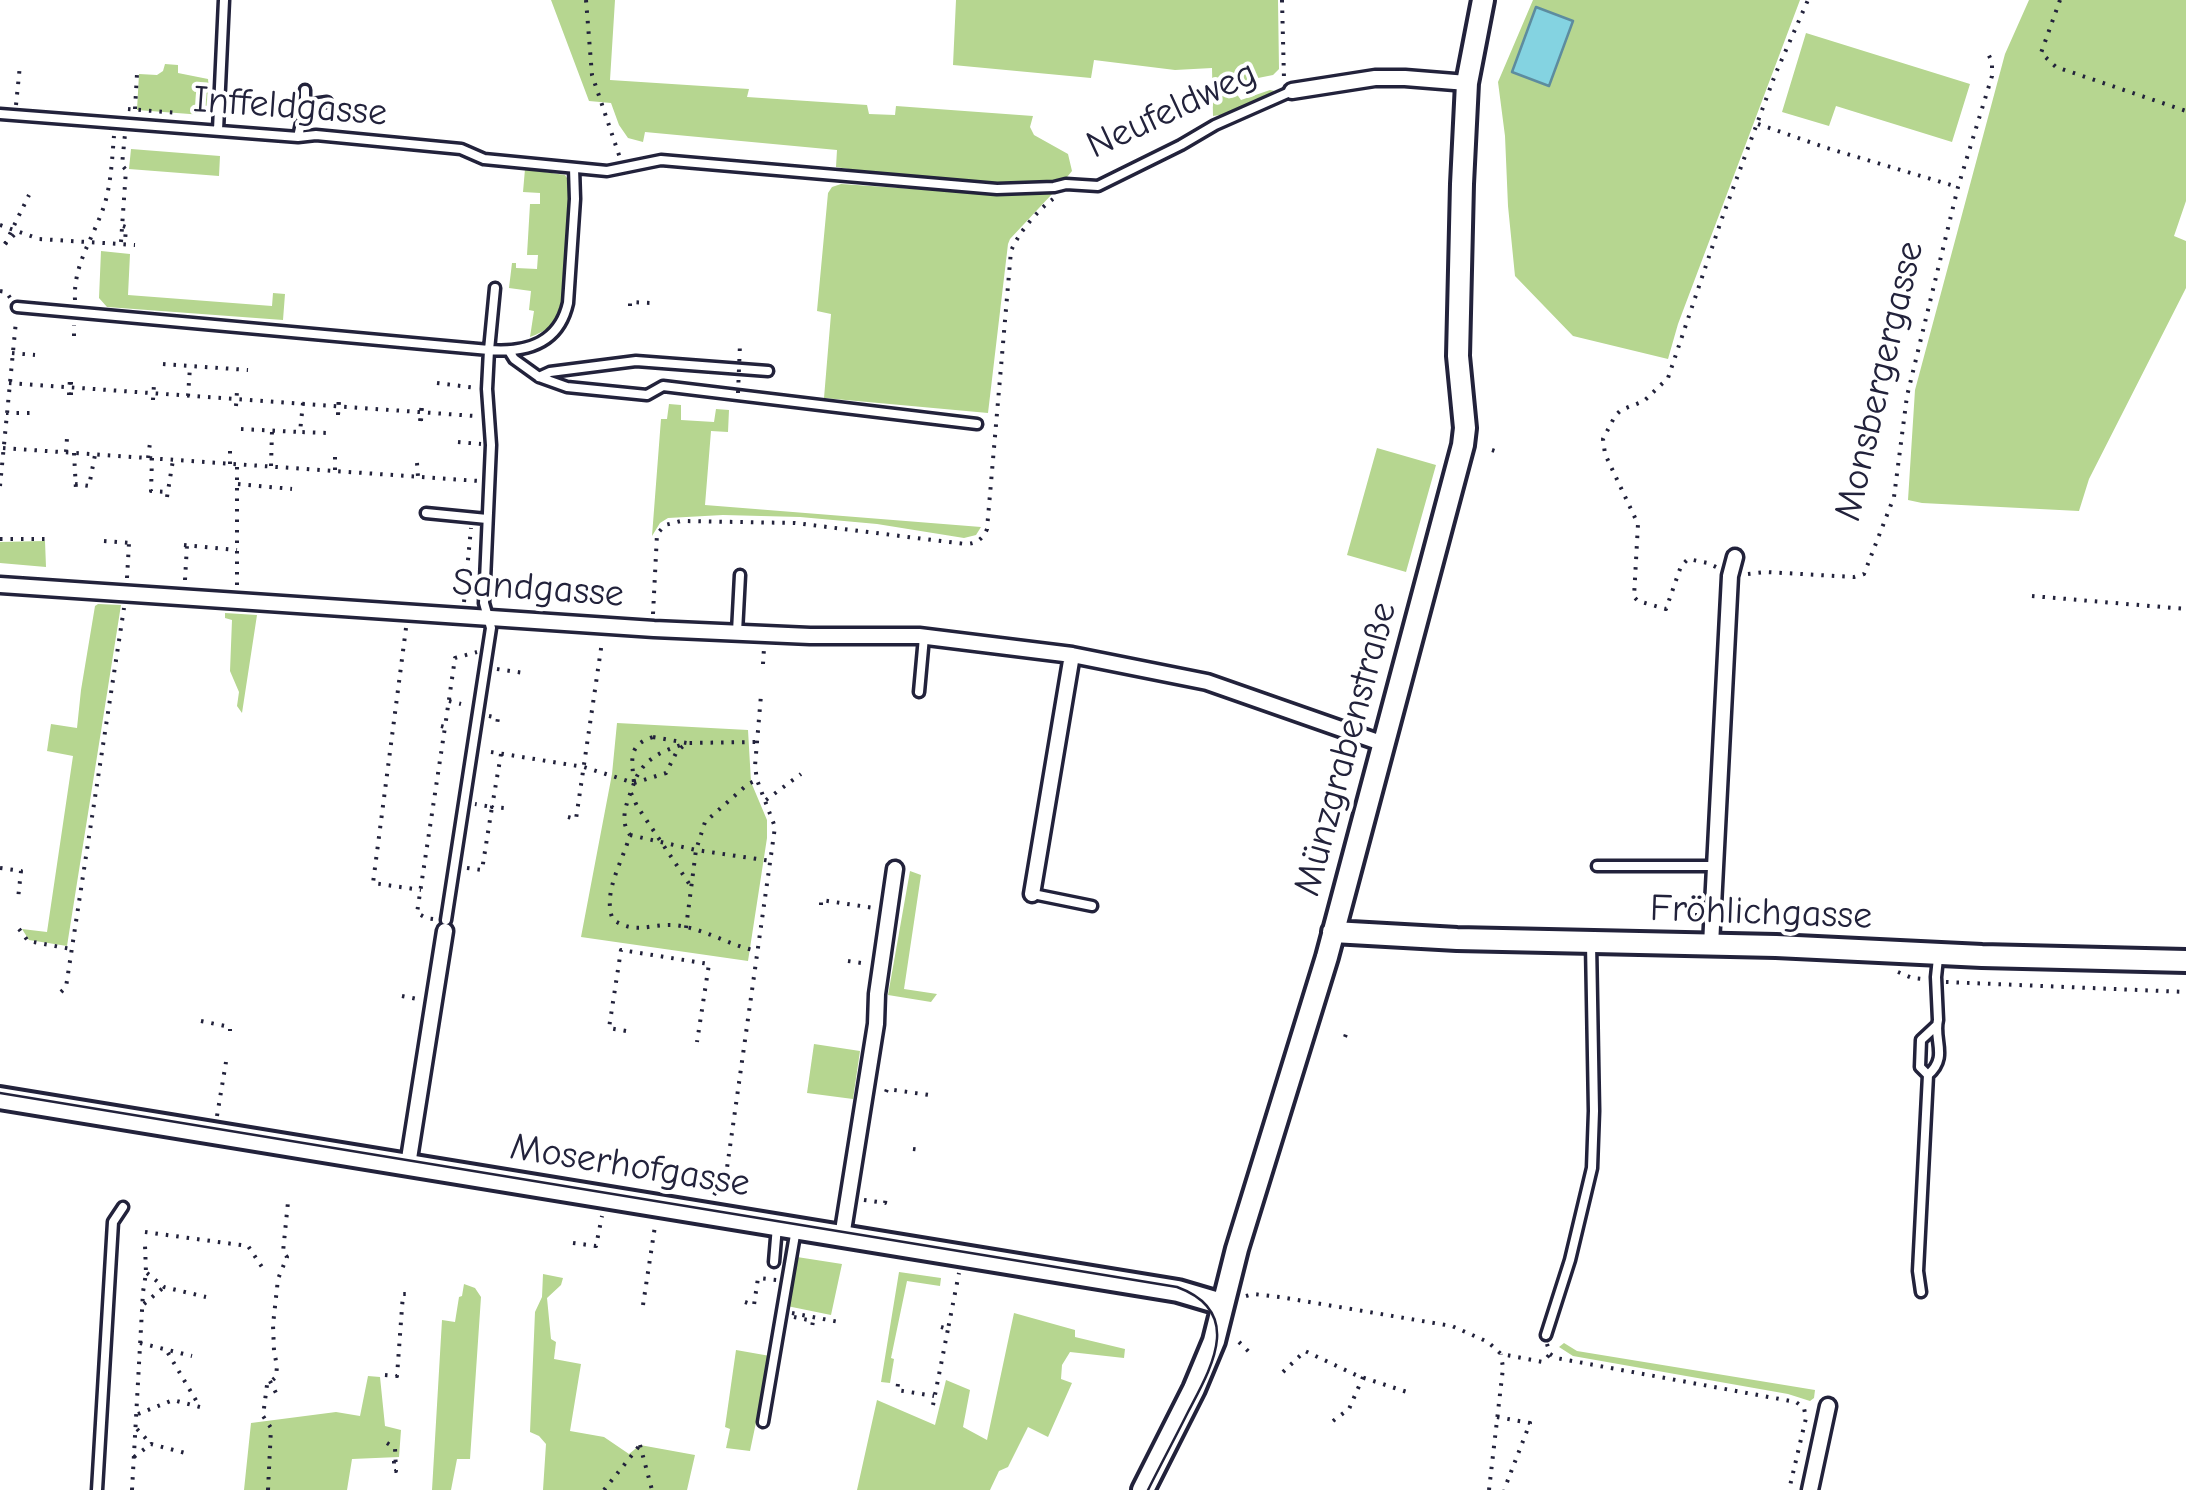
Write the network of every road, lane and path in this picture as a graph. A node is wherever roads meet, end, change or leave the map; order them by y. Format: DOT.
graph roads {
  1 [pos="224,0"];
  2 [pos="586,0"];
  3 [pos="1282,0"];
  4 [pos="1483,0"];
  5 [pos="1808,0"];
  6 [pos="2060,0"];
  7 [pos="1986,49"];
  8 [pos="20,65"];
  9 [pos="137,74"];
  10 [pos="1467,83"];
  11 [pos="305,90"];
  12 [pos="1292,91"];
  13 [pos="17,93"];
  14 [pos="135,102"];
  15 [pos="328,102"];
  16 [pos="306,105"];
  17 [pos="2186,111"];
  18 [pos="0,114"];
  19 [pos="113,122"];
  20 [pos="1757,123"];
  21 [pos="126,124"];
  22 [pos="218,130"];
  23 [pos="298,136"];
  24 [pos="574,168"];
  25 [pos="623,168"];
  26 [pos="1079,185"];
  27 [pos="1958,187"];
  28 [pos="29,195"];
  29 [pos="0,225"];
  30 [pos="17,232"];
  31 [pos="89,241"];
  32 [pos="123,242"];
  33 [pos="135,244"];
  34 [pos="495,288"];
  35 [pos="651,304"];
  36 [pos="630,306"];
  37 [pos="17,308"];
  38 [pos="75,314"];
  39 [pos="740,344"];
  40 [pos="489,350"];
  41 [pos="509,351"];
  42 [pos="12,353"];
  43 [pos="35,355"];
  44 [pos="163,364"];
  45 [pos="190,366"];
  46 [pos="248,370"];
  47 [pos="768,371"];
  48 [pos="539,377"];
  49 [pos="9,383"];
  50 [pos="437,383"];
  51 [pos="154,384"];
  52 [pos="71,387"];
  53 [pos="487,389"];
  54 [pos="238,390"];
  55 [pos="738,393"];
  56 [pos="188,396"];
  57 [pos="236,398"];
  58 [pos="153,400"];
  59 [pos="303,403"];
  60 [pos="338,406"];
  61 [pos="422,412"];
  62 [pos="6,413"];
  63 [pos="31,414"];
  64 [pos="490,418"];
  65 [pos="977,424"];
  66 [pos="241,429"];
  67 [pos="272,431"];
  68 [pos="300,432"];
  69 [pos="328,433"];
  70 [pos="67,438"];
  71 [pos="458,442"];
  72 [pos="150,443"];
  73 [pos="491,445"];
  74 [pos="3,448"];
  75 [pos="230,449"];
  76 [pos="66,452"];
  77 [pos="74,453"];
  78 [pos="95,454"];
  79 [pos="335,457"];
  80 [pos="150,458"];
  81 [pos="173,460"];
  82 [pos="417,463"];
  83 [pos="230,464"];
  84 [pos="238,464"];
  85 [pos="270,467"];
  86 [pos="335,471"];
  87 [pos="418,477"];
  88 [pos="488,482"];
  89 [pos="238,484"];
  90 [pos="0,486"];
  91 [pos="292,489"];
  92 [pos="426,513"];
  93 [pos="488,519"];
  94 [pos="472,528"];
  95 [pos="52,538"];
  96 [pos="0,539"];
  97 [pos="104,541"];
  98 [pos="238,550"];
  99 [pos="1735,557"];
  100 [pos="740,576"];
  101 [pos="1730,576"];
  102 [pos="127,580"];
  103 [pos="184,584"];
  104 [pos="0,585"];
  105 [pos="2032,596"];
  106 [pos="237,600"];
  107 [pos="464,602"];
  108 [pos="124,606"];
  109 [pos="2186,609"];
  110 [pos="488,617"];
  111 [pos="654,621"];
  112 [pos="736,632"];
  113 [pos="405,634"];
  114 [pos="603,637"];
  115 [pos="924,637"];
  116 [pos="480,642"];
  117 [pos="1072,655"];
  118 [pos="497,669"];
  119 [pos="524,672"];
  120 [pos="920,692"];
  121 [pos="762,695"];
  122 [pos="449,702"];
  123 [pos="460,704"];
  124 [pos="489,716"];
  125 [pos="497,724"];
  126 [pos="758,742"];
  127 [pos="687,743"];
  128 [pos="1384,744"];
  129 [pos="492,752"];
  130 [pos="500,754"];
  131 [pos="584,767"];
  132 [pos="801,774"];
  133 [pos="757,780"];
  134 [pos="634,783"];
  135 [pos="631,793"];
  136 [pos="766,800"];
  137 [pos="466,802"];
  138 [pos="492,807"];
  139 [pos="504,808"];
  140 [pos="568,817"];
  141 [pos="630,835"];
  142 [pos="661,843"];
  143 [pos="696,850"];
  144 [pos="771,861"];
  145 [pos="1597,866"];
  146 [pos="1715,866"];
  147 [pos="0,868"];
  148 [pos="464,868"];
  149 [pos="895,869"];
  150 [pos="691,887"];
  151 [pos="421,890"];
  152 [pos="1032,894"];
  153 [pos="18,899"];
  154 [pos="821,905"];
  155 [pos="860,906"];
  156 [pos="1092,906"];
  157 [pos="1697,909"];
  158 [pos="1678,910"];
  159 [pos="446,925"];
  160 [pos="686,928"];
  161 [pos="19,929"];
  162 [pos="1334,932"];
  163 [pos="1591,943"];
  164 [pos="1711,945"];
  165 [pos="72,948"];
  166 [pos="758,951"];
  167 [pos="1938,954"];
  168 [pos="2186,961"];
  169 [pos="1959,983"];
  170 [pos="61,992"];
  171 [pos="2186,992"];
  172 [pos="402,996"];
  173 [pos="424,1000"];
  174 [pos="201,1021"];
  175 [pos="1936,1026"];
  176 [pos="626,1030"];
  177 [pos="230,1031"];
  178 [pos="698,1042"];
  179 [pos="226,1062"];
  180 [pos="1928,1075"];
  181 [pos="886,1092"];
  182 [pos="930,1095"];
  183 [pos="0,1098"];
  184 [pos="217,1116"];
  185 [pos="913,1149"];
  186 [pos="921,1150"];
  187 [pos="408,1164"];
  188 [pos="712,1198"];
  189 [pos="886,1198"];
  190 [pos="860,1199"];
  191 [pos="288,1202"];
  192 [pos="123,1207"];
  193 [pos="602,1218"];
  194 [pos="656,1224"];
  195 [pos="787,1228"];
  196 [pos="145,1232"];
  197 [pos="842,1236"];
  198 [pos="573,1242"];
  199 [pos="145,1245"];
  200 [pos="774,1262"];
  201 [pos="262,1267"];
  202 [pos="146,1273"];
  203 [pos="778,1280"];
  204 [pos="958,1280"];
  205 [pos="164,1287"];
  206 [pos="1921,1292"];
  207 [pos="408,1294"];
  208 [pos="1253,1294"];
  209 [pos="206,1297"];
  210 [pos="746,1302"];
  211 [pos="1222,1304"];
  212 [pos="142,1305"];
  213 [pos="644,1305"];
  214 [pos="275,1308"];
  215 [pos="786,1314"];
  216 [pos="281,1316"];
  217 [pos="839,1322"];
  218 [pos="812,1327"];
  219 [pos="941,1328"];
  220 [pos="948,1330"];
  221 [pos="1546,1335"];
  222 [pos="1239,1342"];
  223 [pos="140,1344"];
  224 [pos="165,1348"];
  225 [pos="1249,1352"];
  226 [pos="1501,1354"];
  227 [pos="1550,1354"];
  228 [pos="192,1356"];
  229 [pos="1283,1372"];
  230 [pos="384,1375"];
  231 [pos="1363,1378"];
  232 [pos="270,1382"];
  233 [pos="898,1384"];
  234 [pos="1407,1392"];
  235 [pos="934,1396"];
  236 [pos="279,1399"];
  237 [pos="933,1405"];
  238 [pos="1828,1406"];
  239 [pos="136,1415"];
  240 [pos="1497,1418"];
  241 [pos="763,1422"];
  242 [pos="1333,1422"];
  243 [pos="136,1428"];
  244 [pos="151,1444"];
  245 [pos="387,1444"];
  246 [pos="189,1454"];
  247 [pos="134,1457"];
  248 [pos="394,1459"];
  249 [pos="97,1490"];
  250 [pos="132,1490"];
  251 [pos="268,1490"];
  252 [pos="604,1490"];
  253 [pos="652,1490"];
  254 [pos="1143,1490"];
  255 [pos="1489,1490"];
  256 [pos="1504,1490"];
  257 [pos="1789,1490"];
  258 [pos="1810,1490"];
  1 -- 22 [label="lane"];
  2 -- 25 [label="path"];
  3 -- 12 [label="path, Neufeldweg"];
  4 -- 10 [label="main road, Münzgrabenstraße"];
  5 -- 20 [label="path, Monsbergergasse"];
  6 -- 17 [label="path"];
  7 -- 27 [label="path, Monsbergergasse"];
  8 -- 13 [label="path"];
  9 -- 14 [label="path"];
  10 -- 12 [label="street, Neufeldweg"];
  10 -- 128 [label="main road, Münzgrabenstraße"];
  11 -- 16 [label="lane"];
  12 -- 26 [label="lane, Neufeldweg"];
  15 -- 16 [label="lane"];
  16 -- 23 [label="lane"];
  18 -- 19 [label="lane, Inffeldgasse"];
  19 -- 21 [label="lane, Inffeldgasse"];
  19 -- 31 [label="path"];
  20 -- 27 [label="path"];
  20 -- 101 [label="path, Monsbergergasse"];
  21 -- 22 [label="lane, Inffeldgasse"];
  21 -- 32 [label="path"];
  22 -- 23 [label="lane, Inffeldgasse"];
  23 -- 24 [label="lane, Inffeldgasse"];
  24 -- 25 [label="lane, Inffeldgasse"];
  24 -- 41 [label="lane"];
  25 -- 26 [label="lane, Inffeldgasse"];
  26 -- 111 [label="path"];
  27 -- 101 [label="path, Monsbergergasse"];
  28 -- 30 [label="path, bridge"];
  29 -- 30 [label="path"];
  30 -- 31 [label="path"];
  31 -- 32 [label="path"];
  31 -- 38 [label="path"];
  32 -- 33 [label="path"];
  34 -- 40 [label="lane"];
  35 -- 36 [label="path"];
  37 -- 38 [label="lane"];
  37 -- 42 [label="path"];
  38 -- 40 [label="lane"];
  39 -- 55 [label="path, bridge"];
  40 -- 41 [label="lane"];
  40 -- 53 [label="lane"];
  41 -- 48 [label="lane"];
  42 -- 43 [label="path"];
  42 -- 49 [label="path"];
  44 -- 45 [label="path"];
  45 -- 46 [label="path"];
  45 -- 56 [label="path"];
  47 -- 48 [label="lane"];
  48 -- 55 [label="lane"];
  49 -- 52 [label="path"];
  49 -- 62 [label="path"];
  50 -- 53 [label="path"];
  51 -- 58 [label="path, bridge"];
  52 -- 52 [label="path, bridge"];
  52 -- 56 [label="path"];
  53 -- 64 [label="lane"];
  54 -- 57 [label="path, bridge"];
  55 -- 65 [label="lane"];
  56 -- 57 [label="path"];
  57 -- 59 [label="path"];
  59 -- 60 [label="path"];
  59 -- 68 [label="path"];
  60 -- 60 [label="path, bridge"];
  60 -- 61 [label="path"];
  61 -- 61 [label="path, bridge"];
  61 -- 64 [label="path"];
  62 -- 63 [label="path"];
  62 -- 74 [label="path"];
  64 -- 73 [label="lane"];
  66 -- 67 [label="path"];
  67 -- 68 [label="path"];
  67 -- 85 [label="path"];
  68 -- 69 [label="path"];
  70 -- 76 [label="path"];
  71 -- 73 [label="path"];
  72 -- 80 [label="path"];
  73 -- 88 [label="lane"];
  74 -- 76 [label="path"];
  74 -- 90 [label="path"];
  75 -- 83 [label="path"];
  76 -- 77 [label="path"];
  77 -- 78 [label="path"];
  77 -- 78 [label="path"];
  78 -- 80 [label="path"];
  79 -- 86 [label="path"];
  80 -- 81 [label="path"];
  80 -- 81 [label="path"];
  81 -- 83 [label="path"];
  82 -- 87 [label="path"];
  83 -- 84 [label="path"];
  84 -- 85 [label="path"];
  84 -- 89 [label="path"];
  85 -- 86 [label="path"];
  86 -- 87 [label="path"];
  87 -- 88 [label="path"];
  88 -- 93 [label="lane"];
  89 -- 91 [label="path"];
  89 -- 98 [label="path"];
  92 -- 93 [label="lane"];
  93 -- 110 [label="lane"];
  94 -- 107 [label="path"];
  95 -- 96 [label="path"];
  97 -- 102 [label="path"];
  98 -- 103 [label="path"];
  98 -- 106 [label="path"];
  99 -- 101 [label="street"];
  100 -- 112 [label="lane"];
  101 -- 146 [label="street"];
  104 -- 106 [label="street, Sandgasse"];
  105 -- 109 [label="path"];
  106 -- 110 [label="street, Sandgasse"];
  108 -- 165 [label="path"];
  110 -- 112 [label="street, Sandgasse"];
  110 -- 137 [label="lane"];
  112 -- 115 [label="street, Sandgasse"];
  113 -- 151 [label="path"];
  114 -- 131 [label="path"];
  115 -- 117 [label="street, Sandgasse"];
  115 -- 120 [label="lane"];
  116 -- 122 [label="path"];
  117 -- 128 [label="street, Sandgasse"];
  117 -- 152 [label="street"];
  118 -- 119 [label="path"];
  121 -- 126 [label="path"];
  122 -- 123 [label="path"];
  122 -- 151 [label="path"];
  124 -- 125 [label="path"];
  126 -- 127 [label="path"];
  126 -- 133 [label="path"];
  127 -- 134 [label="path"];
  127 -- 134 [label="path"];
  127 -- 134 [label="path"];
  128 -- 162 [label="main road, Münzgrabenstraße"];
  129 -- 130 [label="path"];
  130 -- 131 [label="path"];
  130 -- 138 [label="path"];
  131 -- 134 [label="path"];
  131 -- 140 [label="path"];
  132 -- 136 [label="path"];
  133 -- 136 [label="path"];
  133 -- 143 [label="path"];
  134 -- 135 [label="path"];
  135 -- 141 [label="path"];
  135 -- 142 [label="path"];
  136 -- 144 [label="path"];
  137 -- 138 [label="path"];
  137 -- 159 [label="lane"];
  138 -- 139 [label="path"];
  138 -- 148 [label="path"];
  141 -- 142 [label="path"];
  141 -- 160 [label="path"];
  142 -- 143 [label="path"];
  142 -- 150 [label="path"];
  143 -- 144 [label="path"];
  143 -- 150 [label="path"];
  144 -- 166 [label="path"];
  145 -- 146 [label="lane"];
  146 -- 164 [label="street"];
  147 -- 153 [label="path"];
  149 -- 197 [label="street"];
  150 -- 160 [label="path"];
  151 -- 159 [label="path"];
  152 -- 156 [label="lane"];
  154 -- 155 [label="path"];
  157 -- 158 [label="path"];
  159 -- 187 [label="street"];
  160 -- 166 [label="path"];
  161 -- 165 [label="path"];
  162 -- 163 [label="main road, Fröhlichgasse"];
  162 -- 211 [label="main road, Münzgrabenstraße"];
  163 -- 164 [label="main road, Fröhlichgasse"];
  163 -- 221 [label="lane"];
  164 -- 167 [label="main road, Fröhlichgasse"];
  165 -- 170 [label="path"];
  166 -- 188 [label="path"];
  167 -- 168 [label="main road, Fröhlichgasse"];
  167 -- 175 [label="lane"];
  169 -- 171 [label="path"];
  172 -- 173 [label="path"];
  174 -- 177 [label="path"];
  175 -- 180 [label="lane"];
  175 -- 180 [label="lane"];
  176 -- 178 [label="path"];
  179 -- 184 [label="path"];
  180 -- 206 [label="lane"];
  181 -- 182 [label="path"];
  183 -- 187 [label="main road, Moserhofgasse"];
  185 -- 186 [label="path"];
  187 -- 195 [label="main road, Moserhofgasse"];
  189 -- 190 [label="path"];
  191 -- 214 [label="path"];
  192 -- 249 [label="lane"];
  193 -- 198 [label="path"];
  194 -- 213 [label="path"];
  195 -- 197 [label="main road, Moserhofgasse"];
  195 -- 200 [label="lane"];
  195 -- 215 [label="lane"];
  196 -- 201 [label="path"];
  197 -- 211 [label="main road, Moserhofgasse"];
  199 -- 202 [label="path"];
  202 -- 205 [label="path"];
  202 -- 212 [label="path"];
  203 -- 210 [label="path"];
  204 -- 220 [label="path"];
  205 -- 209 [label="path"];
  205 -- 212 [label="path"];
  207 -- 230 [label="path"];
  208 -- 226 [label="path"];
  211 -- 254 [label="main road, Münzgrabenstraße"];
  212 -- 223 [label="path"];
  214 -- 216 [label="path"];
  214 -- 232 [label="path"];
  215 -- 217 [label="path"];
  215 -- 218 [label="path"];
  215 -- 241 [label="lane"];
  219 -- 220 [label="path"];
  220 -- 235 [label="path"];
  221 -- 227 [label="path"];
  222 -- 225 [label="path"];
  223 -- 224 [label="path"];
  223 -- 239 [label="path"];
  224 -- 228 [label="path"];
  224 -- 239 [label="path"];
  226 -- 227 [label="path"];
  226 -- 240 [label="path"];
  227 -- 257 [label="path"];
  229 -- 231 [label="path"];
  231 -- 234 [label="path"];
  231 -- 242 [label="path"];
  232 -- 236 [label="path"];
  232 -- 251 [label="path"];
  233 -- 235 [label="path"];
  235 -- 237 [label="path"];
  238 -- 258 [label="street"];
  239 -- 243 [label="path"];
  240 -- 255 [label="path"];
  240 -- 256 [label="path"];
  243 -- 244 [label="path"];
  243 -- 247 [label="path"];
  244 -- 246 [label="path"];
  244 -- 247 [label="path"];
  245 -- 248 [label="path"];
  247 -- 250 [label="path"];
  252 -- 253 [label="path"];
}
